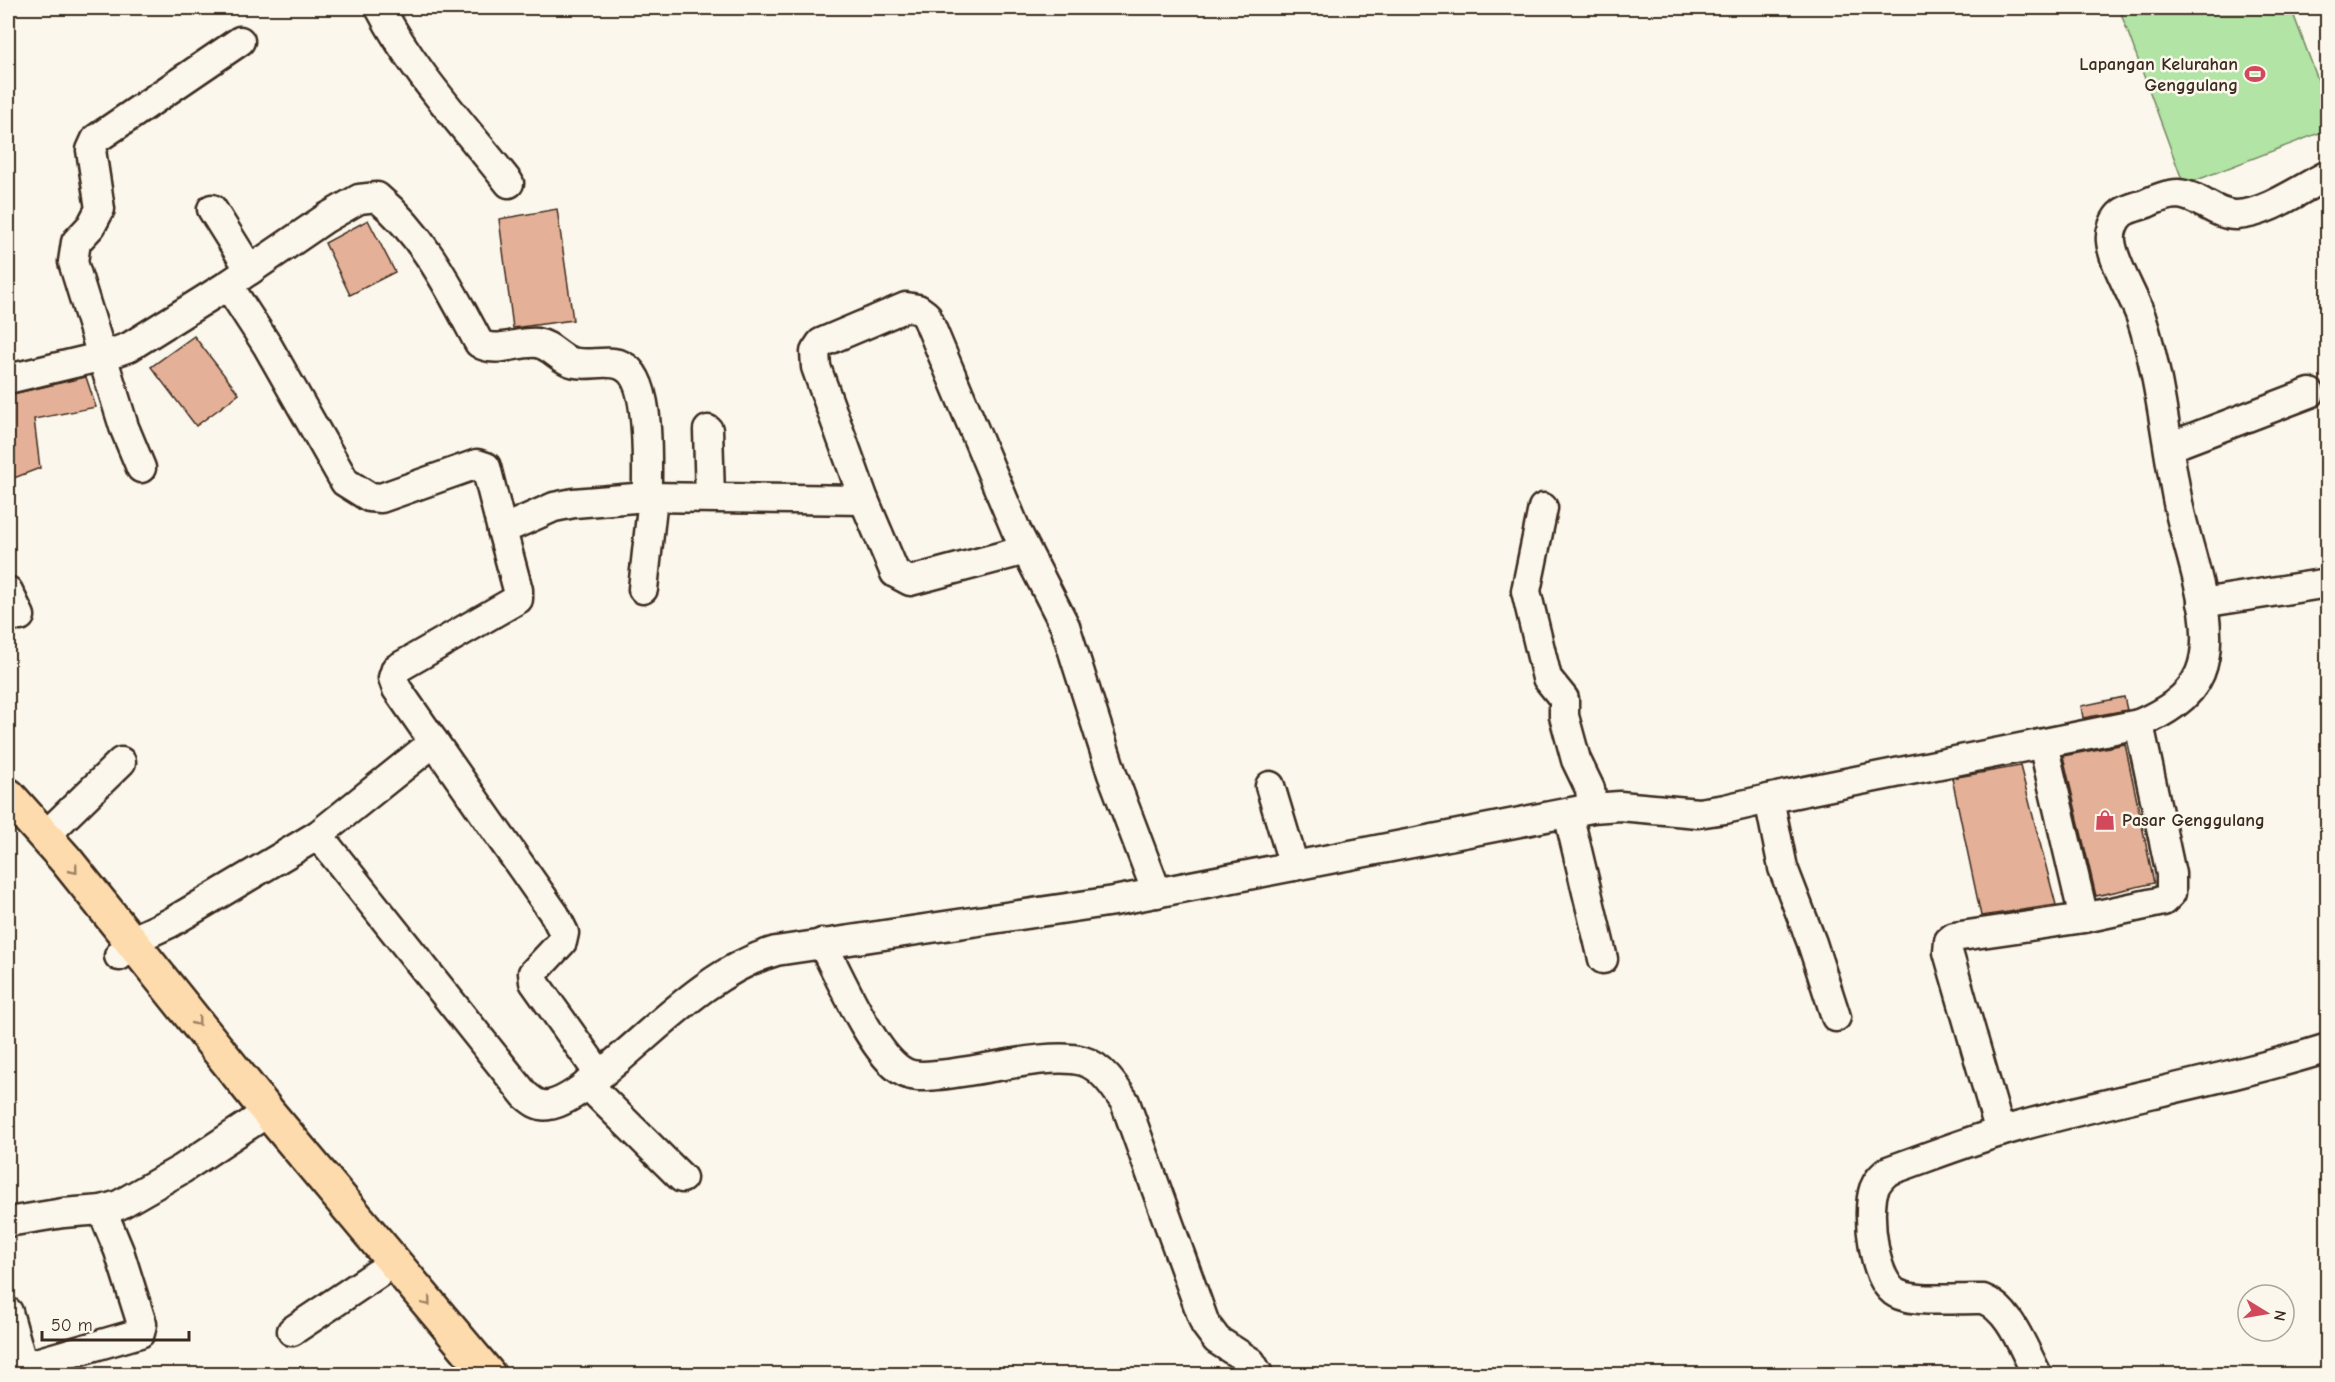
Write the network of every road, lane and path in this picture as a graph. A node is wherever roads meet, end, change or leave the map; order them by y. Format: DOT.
graph roads {
  1 [pos="380,8"];
  2 [pos="240,41"];
  3 [pos="2328,175"];
  4 [pos="509,183"];
  5 [pos="212,209"];
  6 [pos="239,278"];
  7 [pos="104,357"];
  8 [pos="8,379"];
  9 [pos="2310,393"];
  10 [pos="708,430"];
  11 [pos="2169,447"];
  12 [pos="141,468"];
  13 [pos="650,497"];
  14 [pos="710,497"];
  15 [pos="864,500"];
  16 [pos="1543,508"];
  17 [pos="502,530"];
  18 [pos="1026,550"];
  19 [pos="2328,583"];
  20 [pos="643,590"];
  21 [pos="2202,603"];
  22 [pos="2139,724"];
  23 [pos="434,742"];
  24 [pos="2043,744"];
  25 [pos="121,762"];
  26 [pos="1270,786"];
  27 [pos="8,795"];
  28 [pos="1769,799"];
  29 [pos="1580,811"];
  30 [pos="8,825"];
  31 [pos="318,835"];
  32 [pos="44,837"];
  33 [pos="1294,866"];
  34 [pos="1157,893"];
  35 [pos="2084,918"];
  36 [pos="822,944"];
  37 [pos="125,949"];
  38 [pos="1603,959"];
  39 [pos="1836,1017"];
  40 [pos="2328,1048"];
  41 [pos="593,1079"];
  42 [pos="260,1118"];
  43 [pos="2000,1132"];
  44 [pos="682,1178"];
  45 [pos="102,1210"];
  46 [pos="8,1222"];
  47 [pos="377,1274"];
  48 [pos="8,1312"];
  49 [pos="292,1331"];
  50 [pos="15,1369"];
  51 [pos="460,1374"];
  52 [pos="488,1374"];
  53 [pos="1258,1374"];
  54 [pos="2037,1374"];
  1 -- 4 [label="street"];
  2 -- 7 [label="street"];
  3 -- 11 [label="street"];
  5 -- 6 [label="street"];
  6 -- 7 [label="street"];
  6 -- 13 [label="street"];
  6 -- 17 [label="street"];
  7 -- 8 [label="street"];
  7 -- 12 [label="street"];
  9 -- 11 [label="street"];
  10 -- 14 [label="street"];
  11 -- 21 [label="street"];
  13 -- 14 [label="street"];
  13 -- 17 [label="street"];
  13 -- 20 [label="street"];
  14 -- 15 [label="street"];
  15 -- 18 [label="street"];
  15 -- 18 [label="street"];
  16 -- 29 [label="street"];
  17 -- 23 [label="street"];
  18 -- 34 [label="street"];
  19 -- 21 [label="street"];
  21 -- 22 [label="street"];
  22 -- 24 [label="street"];
  22 -- 35 [label="street"];
  23 -- 31 [label="street"];
  23 -- 41 [label="street"];
  24 -- 28 [label="street"];
  24 -- 35 [label="street"];
  25 -- 32 [label="street"];
  26 -- 33 [label="street"];
  27 -- 32 [label="main road"];
  28 -- 29 [label="street"];
  28 -- 39 [label="street"];
  29 -- 33 [label="street"];
  29 -- 38 [label="street"];
  30 -- 37 [label="main road"];
  31 -- 37 [label="street"];
  31 -- 41 [label="street"];
  32 -- 37 [label="main road, one-way"];
  33 -- 34 [label="street"];
  34 -- 36 [label="street"];
  35 -- 43 [label="street"];
  36 -- 41 [label="street"];
  36 -- 53 [label="street"];
  37 -- 42 [label="main road"];
  40 -- 43 [label="street"];
  41 -- 44 [label="street"];
  42 -- 45 [label="street"];
  42 -- 47 [label="main road"];
  42 -- 52 [label="main road, one-way"];
  43 -- 54 [label="street"];
  45 -- 46 [label="street"];
  45 -- 50 [label="street"];
  47 -- 49 [label="street"];
  47 -- 51 [label="main road"];
  48 -- 50 [label="street"];
}
